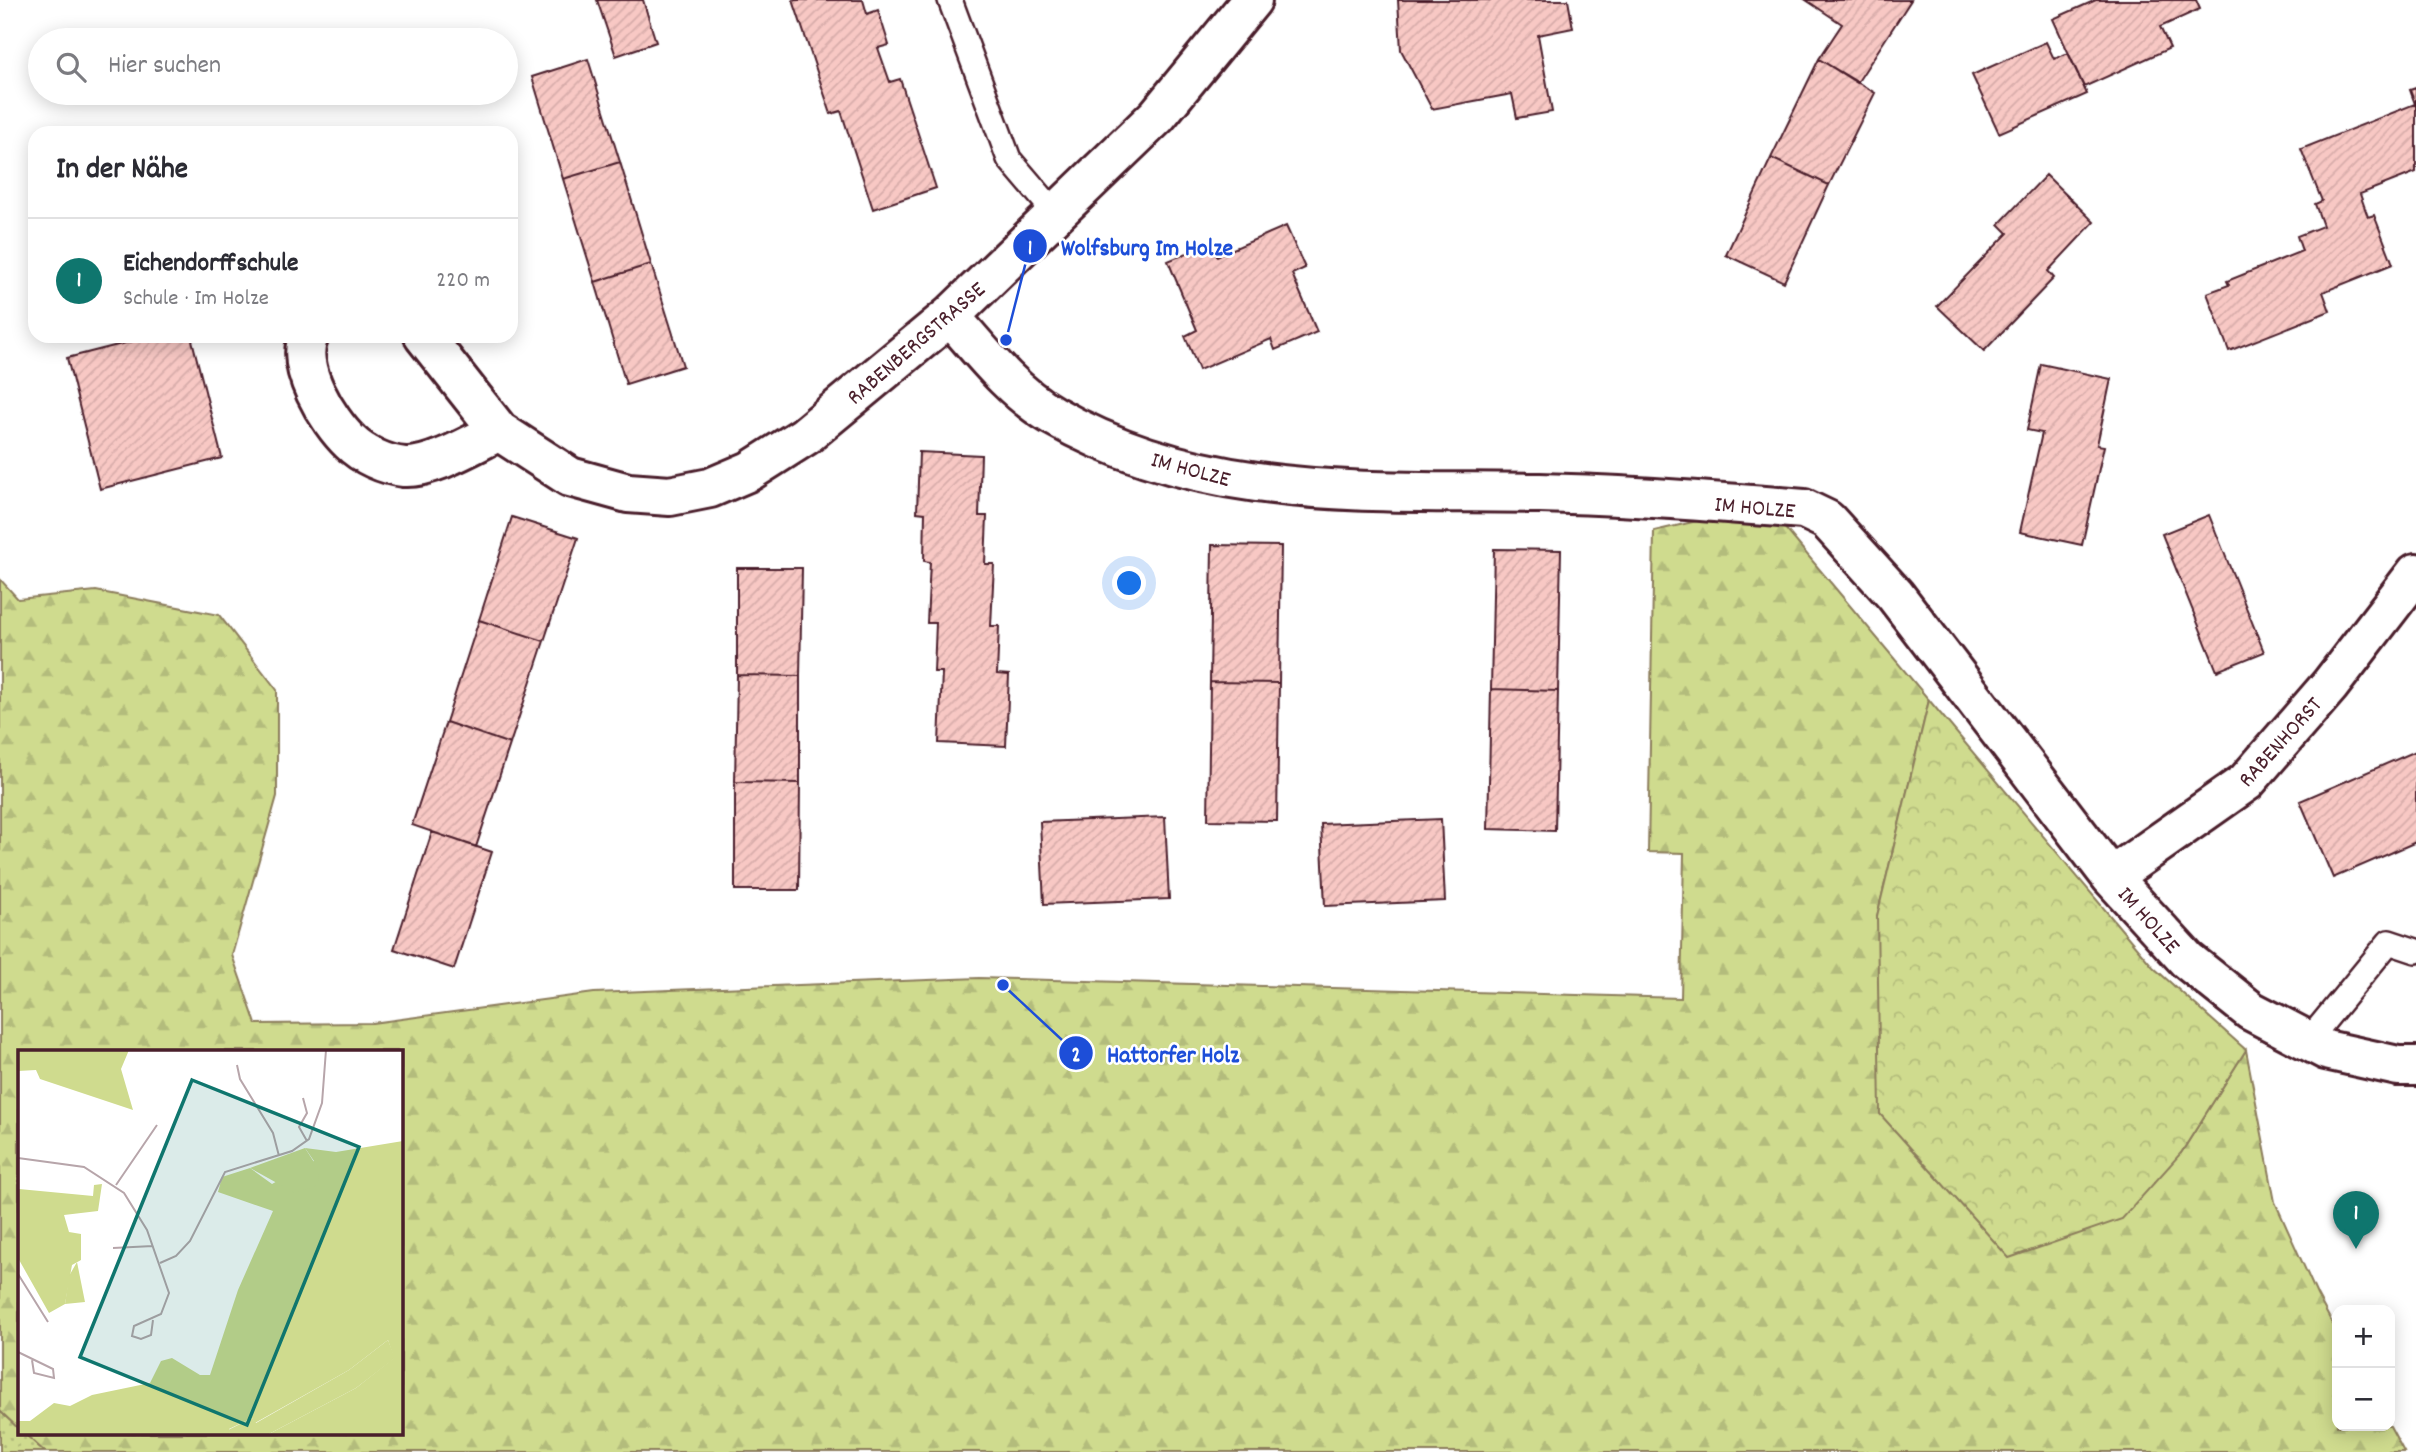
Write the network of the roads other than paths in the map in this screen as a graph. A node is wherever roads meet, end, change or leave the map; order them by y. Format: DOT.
graph roads {
  1 [pos="950,0"];
  2 [pos="1252,0"];
  3 [pos="1057,210"];
  4 [pos="950,316"];
  5 [pos="306,343"];
  6 [pos="430,343"];
  7 [pos="499,431"];
  8 [pos="2416,573"];
  9 [pos="2111,877"];
  10 [pos="2416,951"];
  11 [pos="2308,1041"];
  12 [pos="2416,1066"];
  1 -- 3 [label="lane"];
  2 -- 3 [label="street, RABENBERGSTRASSE"];
  3 -- 4 [label="street, RABENBERGSTRASSE"];
  4 -- 7 [label="street, RABENBERGSTRASSE"];
  4 -- 9 [label="street, IM HOLZE"];
  5 -- 7 [label="street"];
  6 -- 7 [label="street, RABENBERGSTRASSE"];
  8 -- 9 [label="street, RABENHORST"];
  9 -- 11 [label="street, IM HOLZE"];
  10 -- 11 [label="lane"];
  11 -- 12 [label="street, IM HOLZE"];
}
